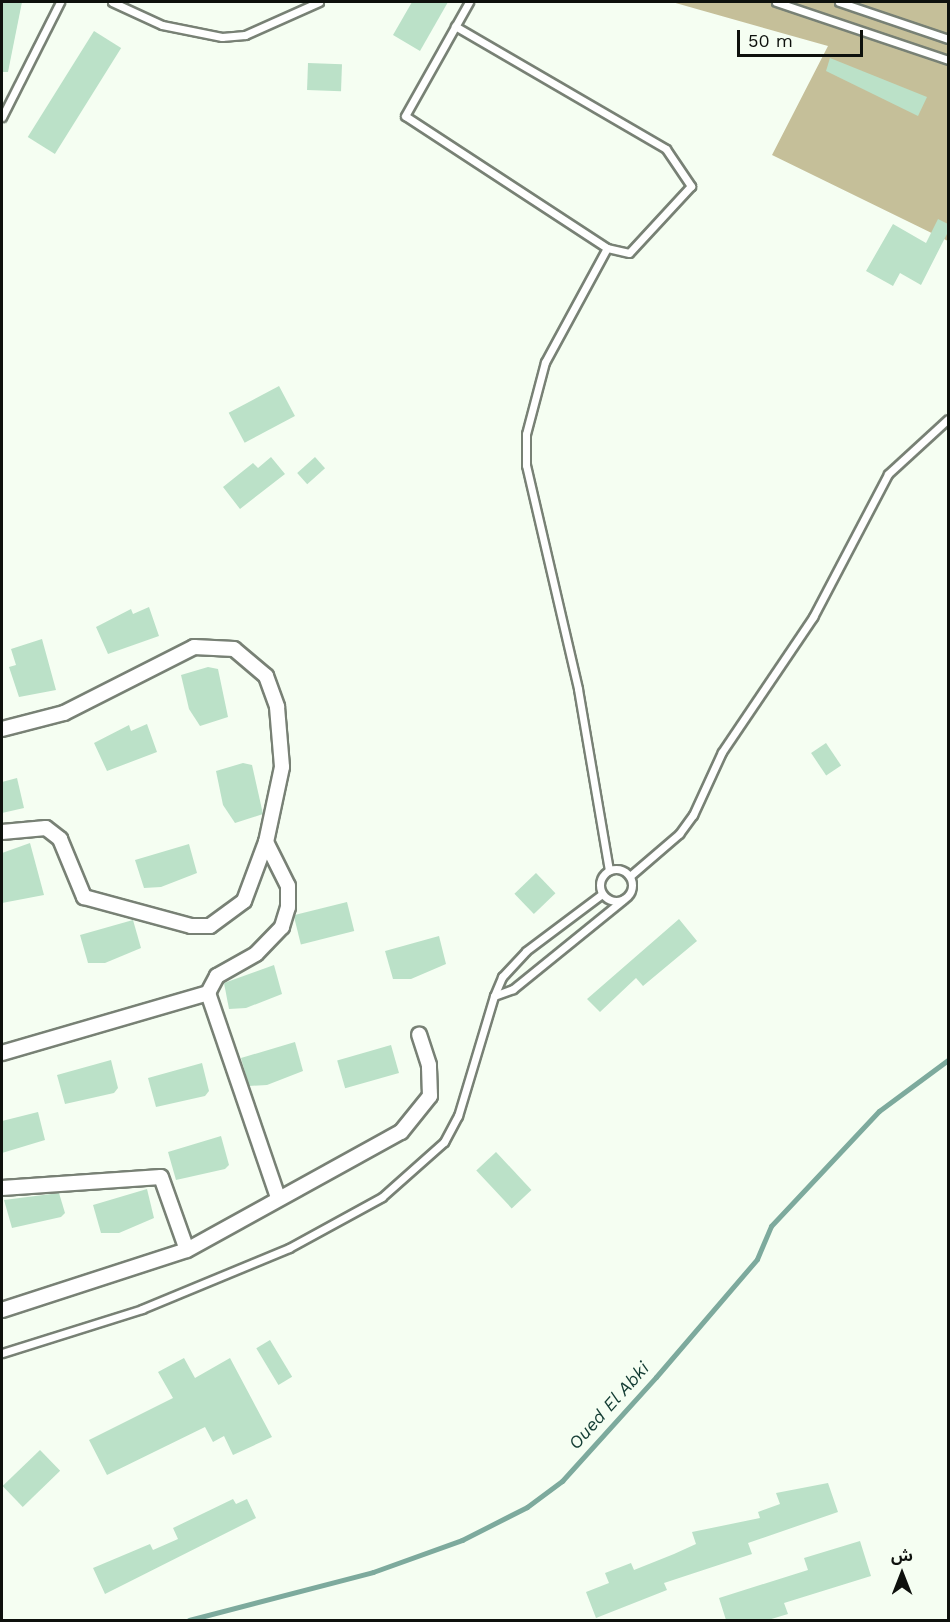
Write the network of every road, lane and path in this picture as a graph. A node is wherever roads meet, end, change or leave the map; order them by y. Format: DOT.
graph roads {
  1 [pos="60,2"];
  2 [pos="112,2"];
  3 [pos="319,2"];
  4 [pos="469,2"];
  5 [pos="776,2"];
  6 [pos="839,2"];
  7 [pos="455,26"];
  8 [pos="948,39"];
  9 [pos="948,60"];
  10 [pos="2,117"];
  11 [pos="607,248"];
  12 [pos="948,419"];
  13 [pos="2,729"];
  14 [pos="2,832"];
  15 [pos="266,842"];
  16 [pos="609,870"];
  17 [pos="630,876"];
  18 [pos="602,894"];
  19 [pos="623,900"];
  20 [pos="208,993"];
  21 [pos="494,996"];
  22 [pos="419,1035"];
  23 [pos="2,1053"];
  24 [pos="2,1188"];
  25 [pos="278,1197"];
  26 [pos="187,1250"];
  27 [pos="2,1310"];
  28 [pos="2,1353"];
  1 -- 10 [label="lane"];
  2 -- 3 [label="lane"];
  4 -- 7 [label="lane"];
  5 -- 9 [label="lane"];
  6 -- 8 [label="lane"];
  7 -- 11 [label="lane"];
  7 -- 11 [label="lane"];
  11 -- 16 [label="lane"];
  12 -- 17 [label="lane"];
  13 -- 15 [label="street"];
  14 -- 15 [label="street"];
  15 -- 20 [label="street"];
  16 -- 17 [label="lane"];
  16 -- 18 [label="lane"];
  17 -- 19 [label="lane"];
  18 -- 19 [label="lane"];
  18 -- 21 [label="lane"];
  19 -- 21 [label="lane"];
  20 -- 23 [label="street"];
  20 -- 25 [label="street"];
  21 -- 28 [label="lane"];
  22 -- 25 [label="street"];
  24 -- 26 [label="street"];
  25 -- 26 [label="street"];
  26 -- 27 [label="street"];
}
